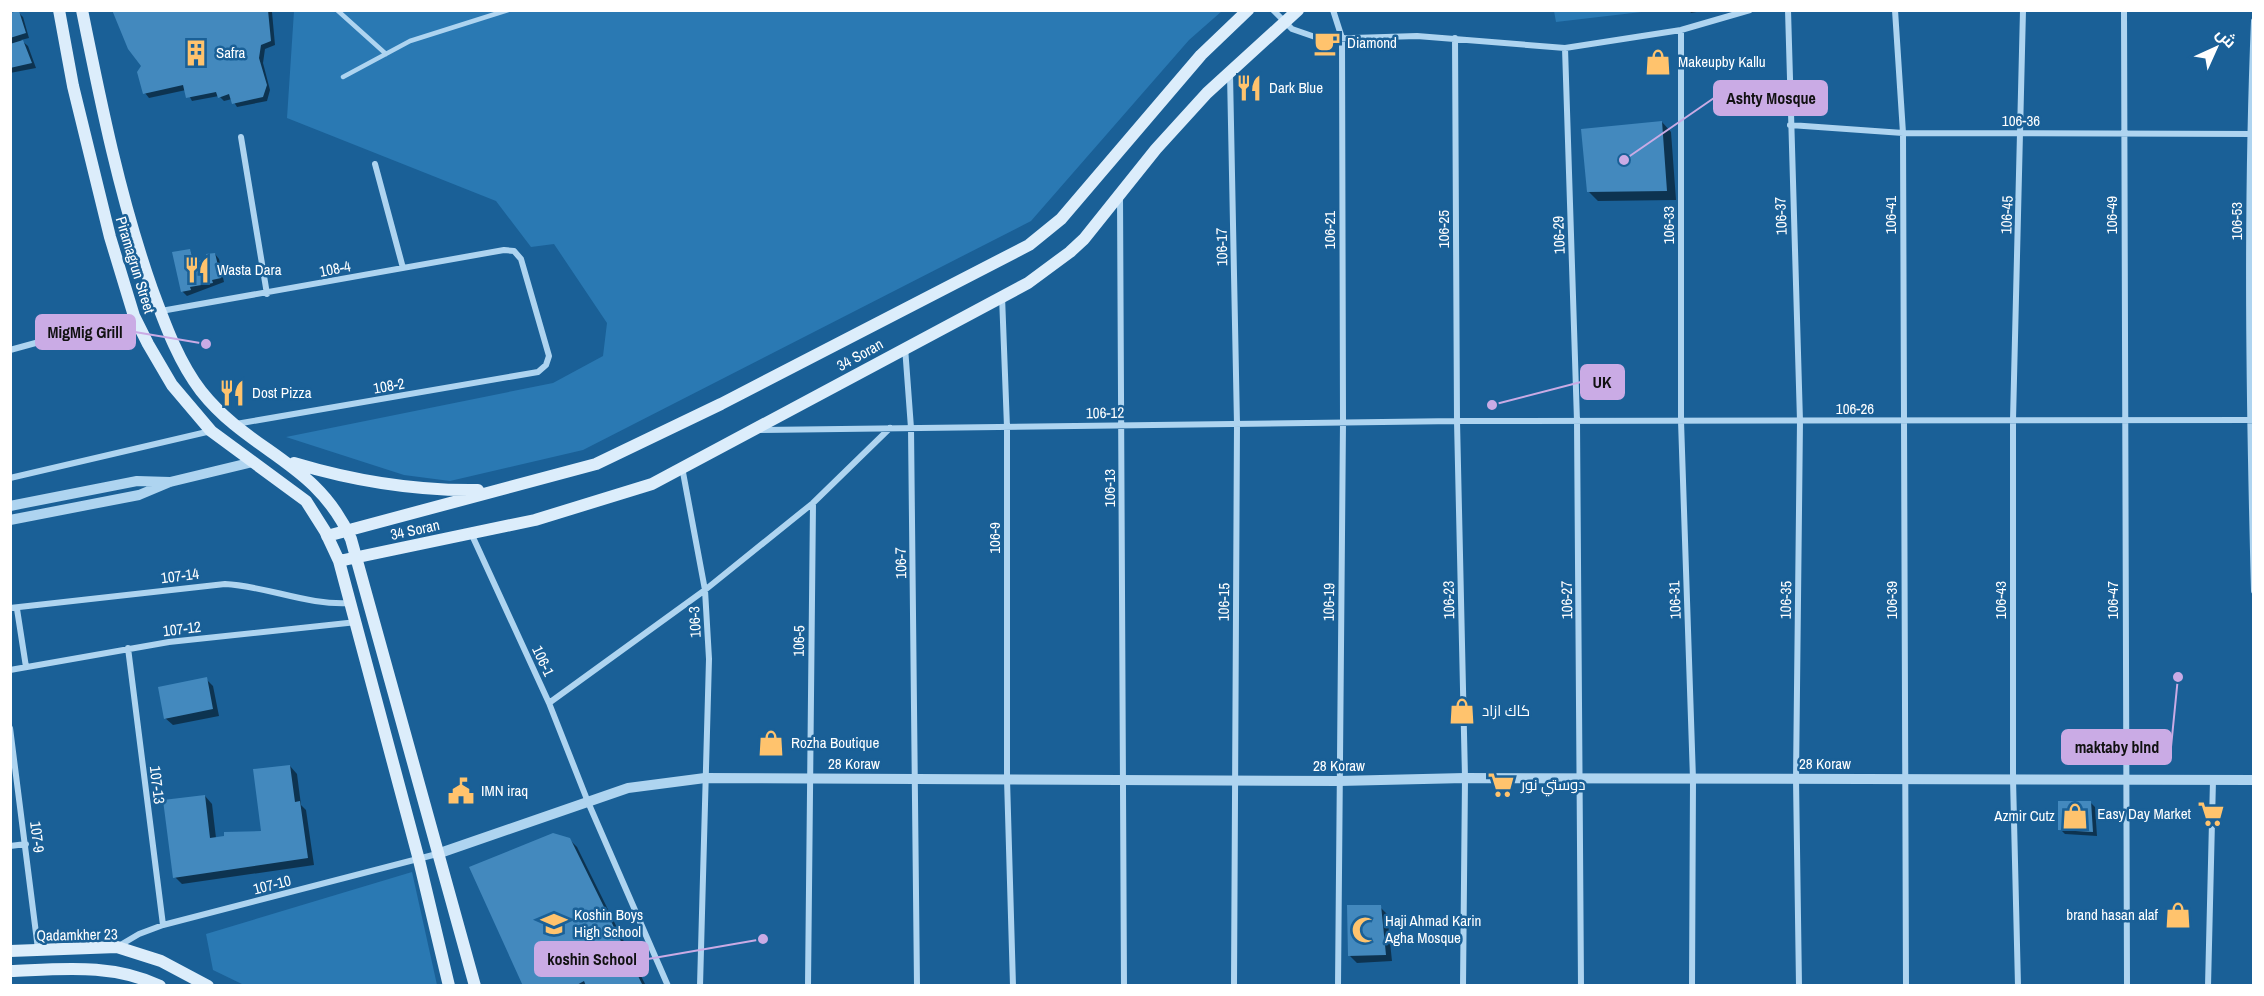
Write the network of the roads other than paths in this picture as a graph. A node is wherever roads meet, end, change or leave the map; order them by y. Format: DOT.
graph roads {
  1 [pos="59,10"];
  2 [pos="82,10"];
  3 [pos="337,10"];
  4 [pos="508,10"];
  5 [pos="1248,10"];
  6 [pos="1273,10"];
  7 [pos="1298,10"];
  8 [pos="1334,10"];
  9 [pos="1750,10"];
  10 [pos="1788,10"];
  11 [pos="1895,10"];
  12 [pos="2023,10"];
  13 [pos="2124,10"];
  14 [pos="2253,21"];
  15 [pos="1283,23"];
  16 [pos="1681,30"];
  17 [pos="1342,38"];
  18 [pos="1455,38"];
  19 [pos="1565,48"];
  20 [pos="386,54"];
  21 [pos="1230,70"];
  22 [pos="343,77"];
  23 [pos="1790,125"];
  24 [pos="2124,132"];
  25 [pos="1903,133"];
  26 [pos="2021,133"];
  27 [pos="2251,134"];
  28 [pos="241,137"];
  29 [pos="375,164"];
  30 [pos="1120,196"];
  31 [pos="403,268"];
  32 [pos="267,294"];
  33 [pos="1002,296"];
  34 [pos="160,311"];
  35 [pos="134,316"];
  36 [pos="905,347"];
  37 [pos="10,350"];
  38 [pos="546,365"];
  39 [pos="1904,420"];
  40 [pos="2013,420"];
  41 [pos="2124,420"];
  42 [pos="2251,420"];
  43 [pos="1457,421"];
  44 [pos="1577,421"];
  45 [pos="1681,421"];
  46 [pos="1800,421"];
  47 [pos="1343,422"];
  48 [pos="1237,424"];
  49 [pos="233,425"];
  50 [pos="1121,425"];
  51 [pos="1007,427"];
  52 [pos="890,428"];
  53 [pos="911,428"];
  54 [pos="754,430"];
  55 [pos="210,431"];
  56 [pos="285,460"];
  57 [pos="253,462"];
  58 [pos="682,466"];
  59 [pos="10,478"];
  60 [pos="170,482"];
  61 [pos="497,489"];
  62 [pos="813,503"];
  63 [pos="10,506"];
  64 [pos="10,520"];
  65 [pos="347,530"];
  66 [pos="471,533"];
  67 [pos="327,536"];
  68 [pos="358,558"];
  69 [pos="339,561"];
  70 [pos="705,590"];
  71 [pos="2253,591"];
  72 [pos="352,603"];
  73 [pos="14,609"];
  74 [pos="357,622"];
  75 [pos="128,648"];
  76 [pos="26,667"];
  77 [pos="11,670"];
  78 [pos="549,703"];
  79 [pos="10,728"];
  80 [pos="705,778"];
  81 [pos="1465,778"];
  82 [pos="809,779"];
  83 [pos="916,779"];
  84 [pos="1007,779"];
  85 [pos="1124,779"];
  86 [pos="1581,779"];
  87 [pos="1693,779"];
  88 [pos="1796,779"];
  89 [pos="1904,779"];
  90 [pos="1234,780"];
  91 [pos="2013,780"];
  92 [pos="2126,780"];
  93 [pos="2213,780"];
  94 [pos="2253,780"];
  95 [pos="1339,781"];
  96 [pos="588,802"];
  97 [pos="26,844"];
  98 [pos="10,846"];
  99 [pos="437,854"];
  100 [pos="419,860"];
  101 [pos="163,925"];
  102 [pos="117,947"];
  103 [pos="38,950"];
  104 [pos="10,951"];
  105 [pos="10,971"];
  106 [pos="160,986"];
  107 [pos="208,986"];
  108 [pos="449,986"];
  109 [pos="475,986"];
  110 [pos="668,986"];
  111 [pos="700,986"];
  112 [pos="808,986"];
  113 [pos="917,986"];
  114 [pos="1013,986"];
  115 [pos="1124,986"];
  116 [pos="1234,986"];
  117 [pos="1338,986"];
  118 [pos="1463,986"];
  119 [pos="1581,986"];
  120 [pos="1692,986"];
  121 [pos="1799,986"];
  122 [pos="1906,986"];
  123 [pos="2018,986"];
  124 [pos="2127,986"];
  125 [pos="2208,986"];
  1 -- 35 [label="main road, Piramagrun Street"];
  2 -- 34 [label="main road, Piramagrun Street"];
  3 -- 20 [label="lane"];
  4 -- 20 [label="lane"];
  5 -- 61 [label="main road, 34 Soran"];
  6 -- 15 [label="street"];
  7 -- 15 [label="main road, 34 Soran"];
  8 -- 17 [label="street, 106-21"];
  9 -- 16 [label="street"];
  10 -- 23 [label="street, 106-37"];
  11 -- 25 [label="street, 106-41"];
  12 -- 26 [label="street, 106-45"];
  13 -- 24 [label="street, 106-49"];
  14 -- 27 [label="street, 106-53"];
  15 -- 17 [label="street"];
  15 -- 21 [label="main road, 34 Soran"];
  16 -- 19 [label="street"];
  16 -- 45 [label="street, 106-33"];
  17 -- 18 [label="street"];
  17 -- 47 [label="street, 106-21"];
  18 -- 19 [label="street"];
  18 -- 43 [label="street, 106-25"];
  19 -- 44 [label="street, 106-29"];
  20 -- 22 [label="lane"];
  21 -- 30 [label="main road, 34 Soran"];
  21 -- 48 [label="street, 106-17"];
  23 -- 25 [label="street, 106-36"];
  23 -- 46 [label="street, 106-37"];
  24 -- 26 [label="street, 106-36"];
  24 -- 27 [label="street, 106-36"];
  24 -- 41 [label="street, 106-49"];
  25 -- 26 [label="street, 106-36"];
  25 -- 39 [label="street, 106-41"];
  26 -- 40 [label="street, 106-45"];
  27 -- 42 [label="street, 106-53"];
  28 -- 32 [label="street"];
  29 -- 31 [label="street"];
  30 -- 33 [label="main road, 34 Soran"];
  30 -- 50 [label="street, 106-13"];
  31 -- 32 [label="street, 108-4"];
  31 -- 38 [label="street, 108-4"];
  32 -- 34 [label="street, 108-4"];
  33 -- 36 [label="main road, 34 Soran"];
  33 -- 51 [label="street, 106-9"];
  34 -- 49 [label="main road, Piramagrun Street"];
  35 -- 37 [label="street"];
  35 -- 55 [label="main road, Piramagrun Street"];
  36 -- 53 [label="street, 106-7"];
  36 -- 54 [label="main road, 34 Soran"];
  38 -- 49 [label="street, 108-2"];
  39 -- 40 [label="street, 106-26"];
  39 -- 46 [label="street, 106-26"];
  39 -- 89 [label="street, 106-39"];
  40 -- 41 [label="street, 106-26"];
  40 -- 91 [label="street, 106-43"];
  41 -- 42 [label="street, 106-26"];
  41 -- 92 [label="street, 106-47"];
  42 -- 71 [label="street, 106-53"];
  43 -- 44 [label="street, 106-26"];
  43 -- 47 [label="street, 106-12"];
  43 -- 81 [label="street, 106-23"];
  44 -- 45 [label="street, 106-26"];
  44 -- 86 [label="street, 106-27"];
  45 -- 46 [label="street, 106-26"];
  45 -- 87 [label="street, 106-31"];
  46 -- 88 [label="street, 106-35"];
  47 -- 48 [label="street, 106-12"];
  47 -- 95 [label="street, 106-19"];
  48 -- 50 [label="street, 106-12"];
  48 -- 90 [label="street, 106-15"];
  49 -- 56 [label="main road, Piramagrun Street"];
  50 -- 51 [label="street, 106-12"];
  50 -- 85 [label="street, 106-13"];
  51 -- 53 [label="street, 106-12"];
  51 -- 84 [label="street, 106-9"];
  52 -- 53 [label="street, 106-12"];
  52 -- 54 [label="street, 106-12"];
  52 -- 62 [label="street"];
  53 -- 83 [label="street, 106-7"];
  54 -- 58 [label="main road, 34 Soran"];
  55 -- 57 [label="main road, Piramagrun Street"];
  55 -- 59 [label="street"];
  56 -- 61 [label="main road"];
  56 -- 65 [label="main road, Piramagrun Street"];
  57 -- 60 [label="street"];
  57 -- 67 [label="main road, Piramagrun Street"];
  58 -- 66 [label="main road, 34 Soran"];
  58 -- 70 [label="street, 106-3"];
  60 -- 63 [label="street"];
  60 -- 64 [label="street"];
  61 -- 65 [label="main road, 34 Soran"];
  62 -- 70 [label="street"];
  62 -- 82 [label="street, 106-5"];
  65 -- 67 [label="main road, 34 Soran"];
  65 -- 68 [label="main road, Piramagrun Street"];
  66 -- 68 [label="main road, 34 Soran"];
  66 -- 78 [label="street, 106-1"];
  67 -- 69 [label="main road, Piramagrun Street"];
  68 -- 69 [label="main road, 34 Soran"];
  68 -- 99 [label="main road, Piramagrun Street"];
  69 -- 72 [label="main road, Piramagrun Street"];
  70 -- 78 [label="street"];
  70 -- 80 [label="street, 106-3"];
  72 -- 73 [label="street, 107-14"];
  72 -- 74 [label="main road, Piramagrun Street"];
  73 -- 76 [label="street"];
  74 -- 75 [label="street, 107-12"];
  74 -- 100 [label="main road, Piramagrun Street"];
  75 -- 76 [label="street, 107-12"];
  75 -- 101 [label="street, 107-13"];
  76 -- 77 [label="street, 107-12"];
  78 -- 96 [label="street, 106-1"];
  79 -- 97 [label="street, 107-9"];
  80 -- 82 [label="street, 28 Koraw"];
  80 -- 96 [label="street, 28 Koraw"];
  80 -- 111 [label="street, 106-3"];
  81 -- 86 [label="street, 28 Koraw"];
  81 -- 95 [label="street, 28 Koraw"];
  81 -- 118 [label="street, 106-23"];
  82 -- 83 [label="street, 28 Koraw"];
  82 -- 112 [label="street, 106-5"];
  83 -- 84 [label="street, 28 Koraw"];
  83 -- 113 [label="street, 106-7"];
  84 -- 85 [label="street, 28 Koraw"];
  84 -- 114 [label="street, 106-9"];
  85 -- 90 [label="street, 28 Koraw"];
  85 -- 115 [label="street, 106-13"];
  86 -- 87 [label="street, 28 Koraw"];
  86 -- 119 [label="street, 106-27"];
  87 -- 88 [label="street, 28 Koraw"];
  87 -- 120 [label="street, 106-31"];
  88 -- 89 [label="street, 28 Koraw"];
  88 -- 121 [label="street, 106-35"];
  89 -- 91 [label="street, 28 Koraw"];
  89 -- 122 [label="street, 106-39"];
  90 -- 95 [label="street, 28 Koraw"];
  90 -- 116 [label="street, 106-15"];
  91 -- 92 [label="street, 28 Koraw"];
  91 -- 123 [label="street, 106-43"];
  92 -- 93 [label="street, 28 Koraw"];
  92 -- 124 [label="street, 106-47"];
  93 -- 94 [label="street, 28 Koraw"];
  93 -- 125 [label="street"];
  95 -- 117 [label="street, 106-19"];
  96 -- 99 [label="street, 28 Koraw"];
  96 -- 110 [label="street, 106-1"];
  97 -- 98 [label="street"];
  97 -- 103 [label="street, 107-9"];
  99 -- 100 [label="street, 107-10"];
  99 -- 109 [label="main road, Piramagrun Street"];
  100 -- 101 [label="street, 107-10"];
  100 -- 108 [label="main road, Piramagrun Street"];
  101 -- 102 [label="street, 107-10"];
  102 -- 103 [label="main road, Qadamkher 23"];
  102 -- 107 [label="main road, Qadamkher 23"];
  103 -- 104 [label="main road, Qadamkher 23"];
  105 -- 106 [label="main road"];
}
